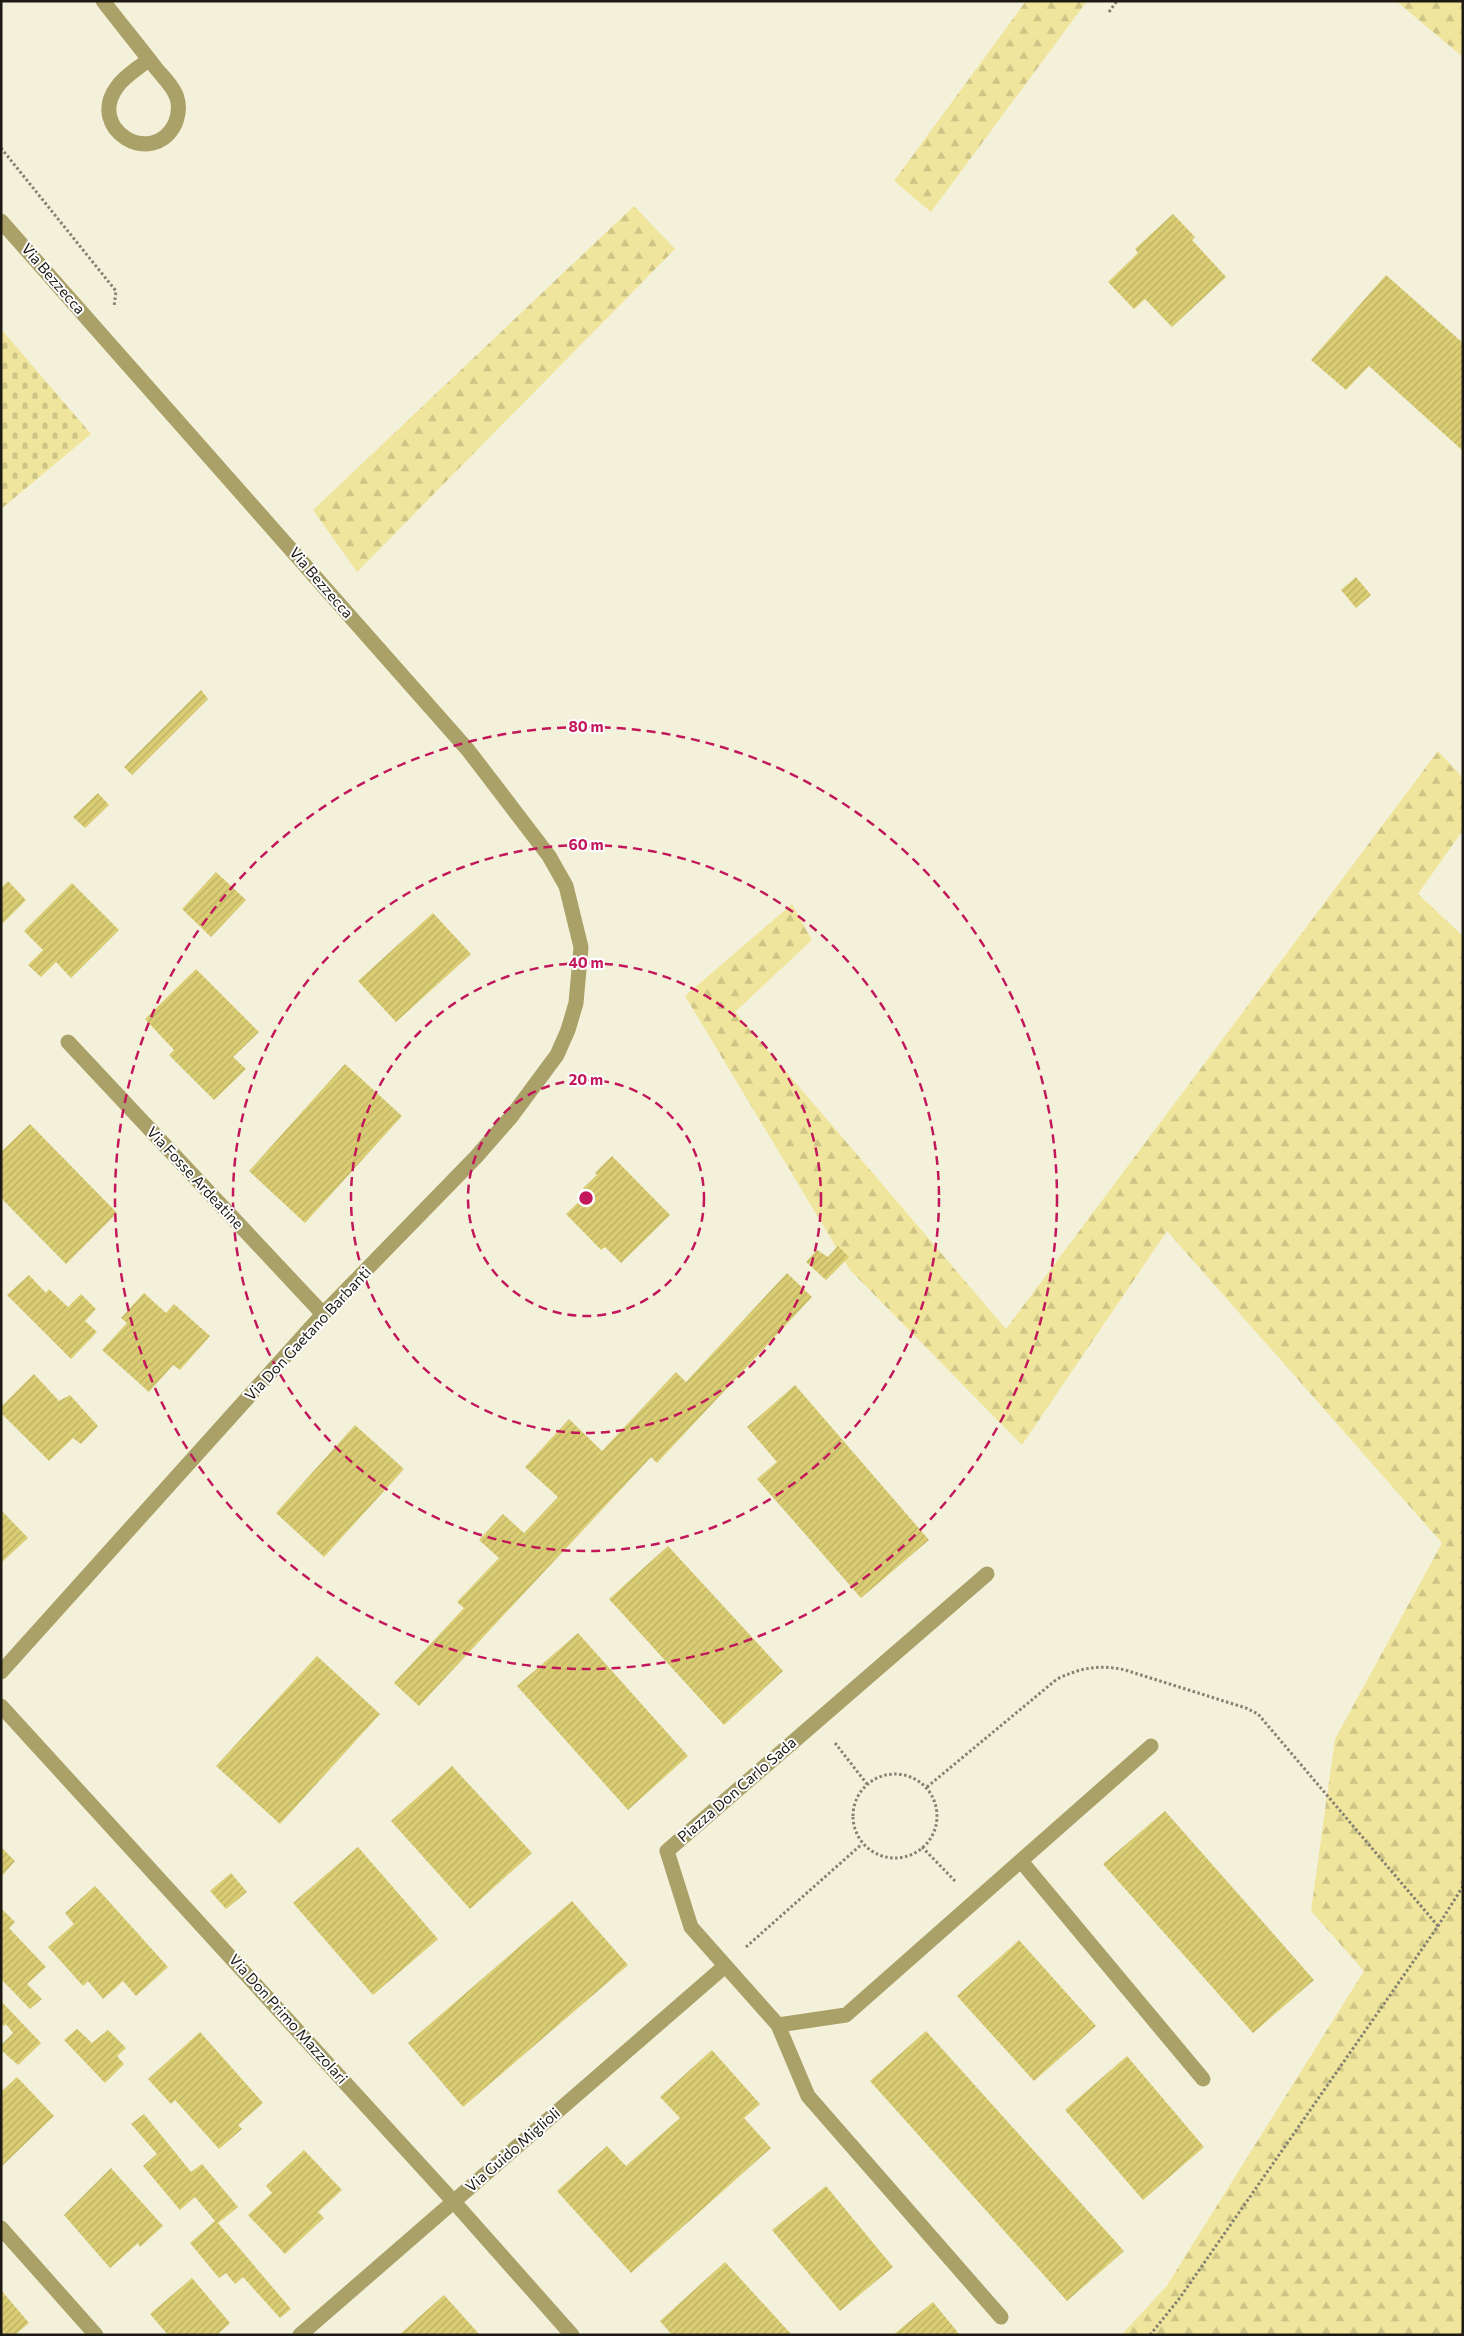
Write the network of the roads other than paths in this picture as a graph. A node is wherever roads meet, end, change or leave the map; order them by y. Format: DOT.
graph roads {
  1 [pos="103,1"];
  2 [pos="149,59"];
  3 [pos="1,221"];
  4 [pos="579,977"];
  5 [pos="68,1042"];
  6 [pos="323,1314"];
  7 [pos="987,1574"];
  8 [pos="1,1672"];
  9 [pos="1,1706"];
  10 [pos="1151,1746"];
  11 [pos="1021,1861"];
  12 [pos="725,1966"];
  13 [pos="778,2026"];
  14 [pos="1203,2079"];
  15 [pos="454,2202"];
  16 [pos="1,2228"];
  17 [pos="1001,2317"];
  18 [pos="96,2335"];
  19 [pos="300,2335"];
  20 [pos="572,2335"];
  1 -- 2 [label="street"];
  2 -- 2 [label="street"];
  3 -- 4 [label="street, Via Bezzecca"];
  4 -- 6 [label="street, Via Don Gaetano Barbanti"];
  5 -- 6 [label="street, Via Fosse Ardeatine"];
  6 -- 8 [label="street, Via Don Gaetano Barbanti"];
  7 -- 12 [label="street, Piazza Don Carlo Sada"];
  9 -- 15 [label="street, Via Don Primo Mazzolari"];
  10 -- 11 [label="street"];
  11 -- 13 [label="street"];
  11 -- 14 [label="street"];
  12 -- 13 [label="street, Piazza Don Carlo Sada"];
  12 -- 15 [label="street, Via Guido Miglioli"];
  13 -- 17 [label="street, Piazza Don Carlo Sada"];
  15 -- 19 [label="street, Via Guido Miglioli"];
  15 -- 20 [label="street, Via Don Primo Mazzolari"];
  16 -- 18 [label="street"];
}
